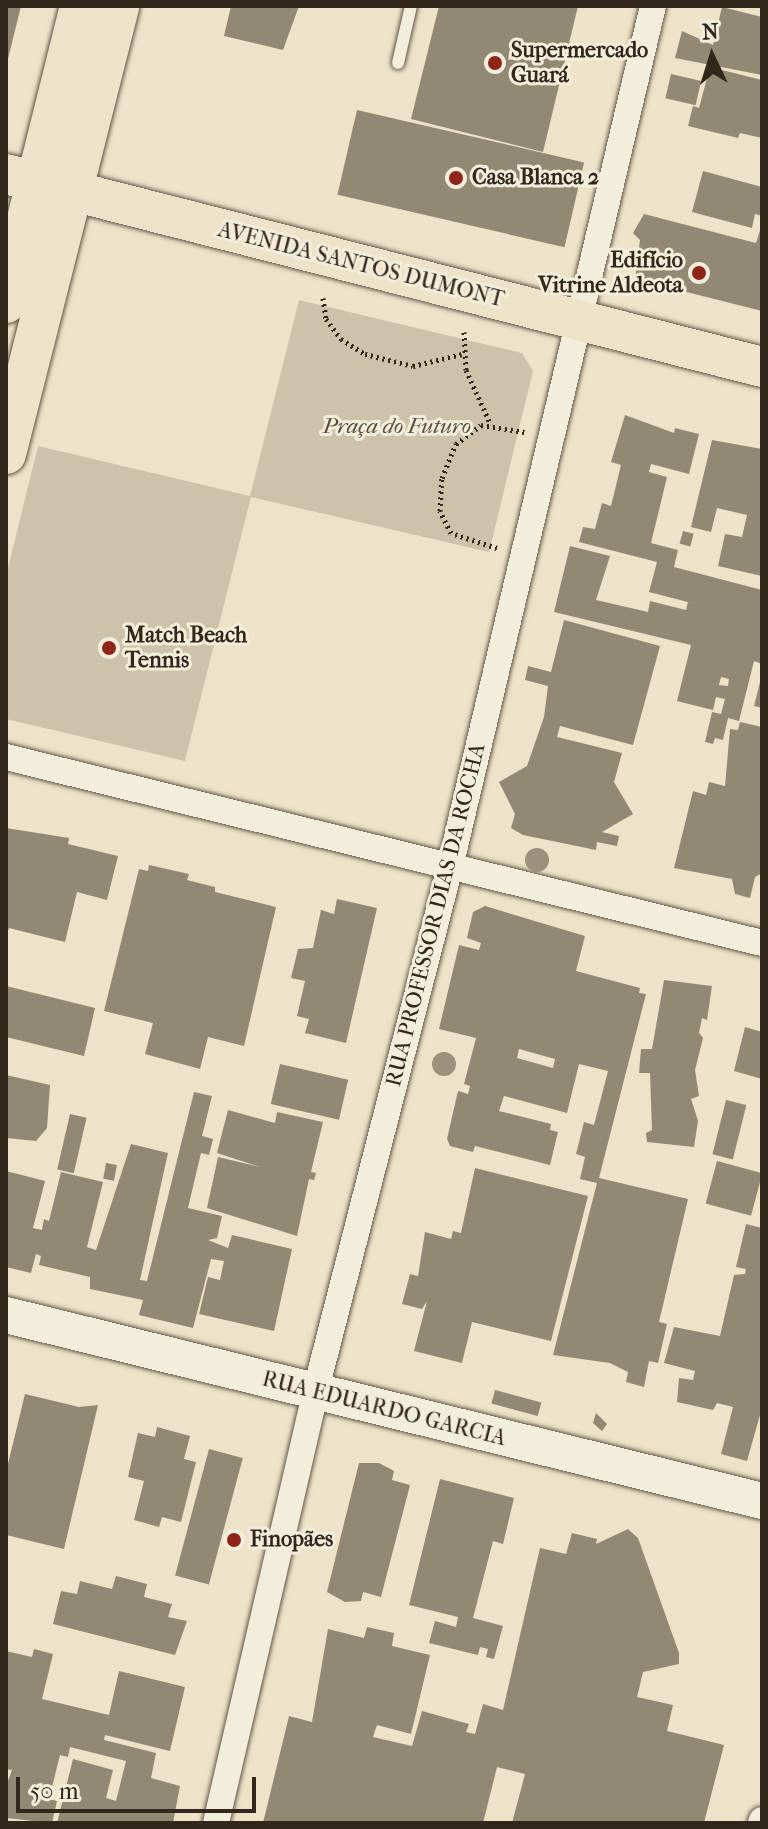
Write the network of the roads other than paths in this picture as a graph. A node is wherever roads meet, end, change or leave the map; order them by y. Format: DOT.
graph roads {
  1 [pos="80,6"];
  2 [pos="119,6"];
  3 [pos="411,6"];
  4 [pos="653,6"];
  5 [pos="398,63"];
  6 [pos="39,182"];
  7 [pos="6,303"];
  8 [pos="577,320"];
  9 [pos="762,367"];
  10 [pos="6,454"];
  11 [pos="6,757"];
  12 [pos="451,863"];
  13 [pos="762,943"];
  14 [pos="6,1315"];
  15 [pos="315,1393"];
  16 [pos="762,1501"];
  17 [pos="216,1823"];
  1 -- 6 [label="main road"];
  2 -- 6 [label="main road"];
  3 -- 5 [label="lane"];
  4 -- 8 [label="street, RUA PROFESSOR DIAS DA ROCHA"];
  6 -- 7 [label="main road"];
  6 -- 8 [label="main road, AVENIDA SANTOS DUMONT"];
  6 -- 10 [label="main road"];
  8 -- 9 [label="main road, AVENIDA SANTOS DUMONT"];
  8 -- 12 [label="street, RUA PROFESSOR DIAS DA ROCHA"];
  11 -- 12 [label="street"];
  12 -- 13 [label="street"];
  12 -- 15 [label="street, RUA PROFESSOR DIAS DA ROCHA"];
  14 -- 15 [label="main road, RUA EDUARDO GARCIA"];
  15 -- 16 [label="main road, RUA EDUARDO GARCIA"];
  15 -- 17 [label="street, RUA PROFESSOR DIAS DA ROCHA"];
}
